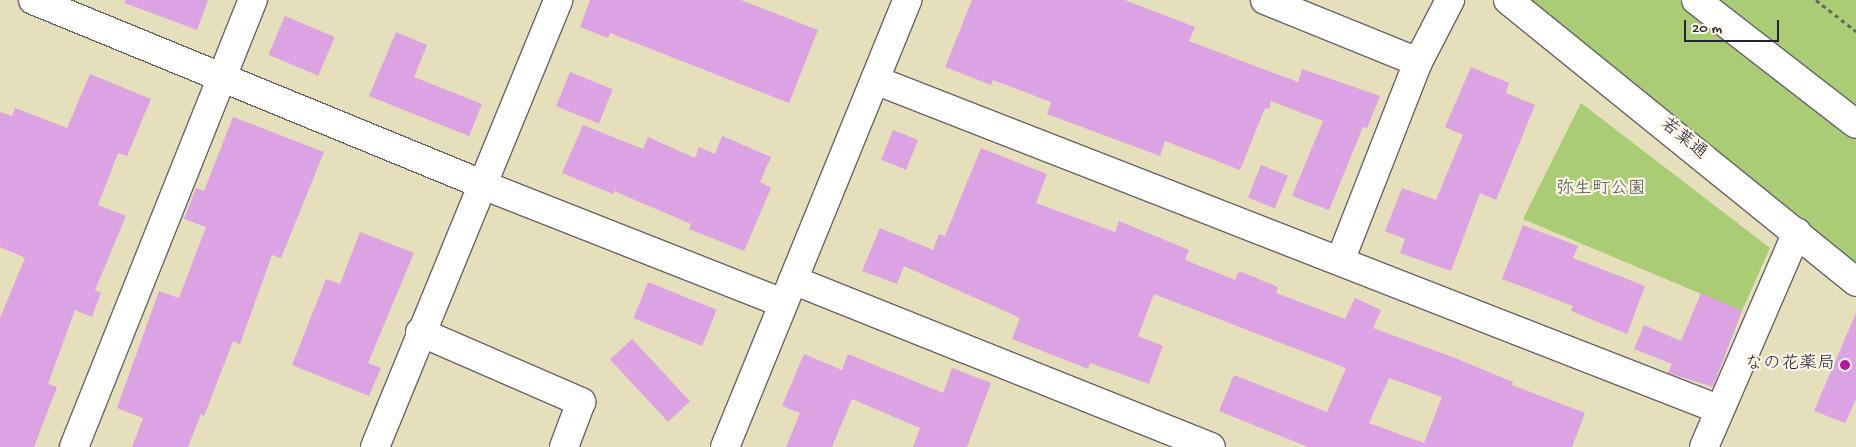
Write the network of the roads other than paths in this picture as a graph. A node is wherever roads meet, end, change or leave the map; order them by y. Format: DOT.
graph roads {
  1 [pos="33,0"];
  2 [pos="253,0"];
  3 [pos="558,0"];
  4 [pos="907,0"];
  5 [pos="1265,0"];
  6 [pos="1450,0"];
  7 [pos="1508,0"];
  8 [pos="1696,0"];
  9 [pos="1418,62"];
  10 [pos="223,77"];
  11 [pos="875,80"];
  12 [pos="1856,124"];
  13 [pos="483,185"];
  14 [pos="1797,232"];
  15 [pos="1340,261"];
  16 [pos="1856,282"];
  17 [pos="787,292"];
  18 [pos="420,332"];
  19 [pos="1718,409"];
  20 [pos="74,447"];
  21 [pos="375,447"];
  22 [pos="564,447"];
  23 [pos="725,447"];
  24 [pos="1211,447"];
  25 [pos="1704,447"];
  1 -- 10 [label="street"];
  2 -- 10 [label="street"];
  3 -- 13 [label="street"];
  4 -- 11 [label="street"];
  5 -- 9 [label="street"];
  6 -- 9 [label="street"];
  7 -- 14 [label="street, 若葉通"];
  8 -- 12 [label="street"];
  9 -- 15 [label="street"];
  10 -- 13 [label="street"];
  10 -- 20 [label="street"];
  11 -- 15 [label="street"];
  11 -- 17 [label="street"];
  13 -- 17 [label="street"];
  13 -- 18 [label="street"];
  14 -- 16 [label="street, 若葉通"];
  14 -- 19 [label="street"];
  15 -- 19 [label="street"];
  17 -- 23 [label="street"];
  17 -- 24 [label="street"];
  18 -- 21 [label="street"];
  18 -- 22 [label="street"];
  19 -- 25 [label="street"];
}
